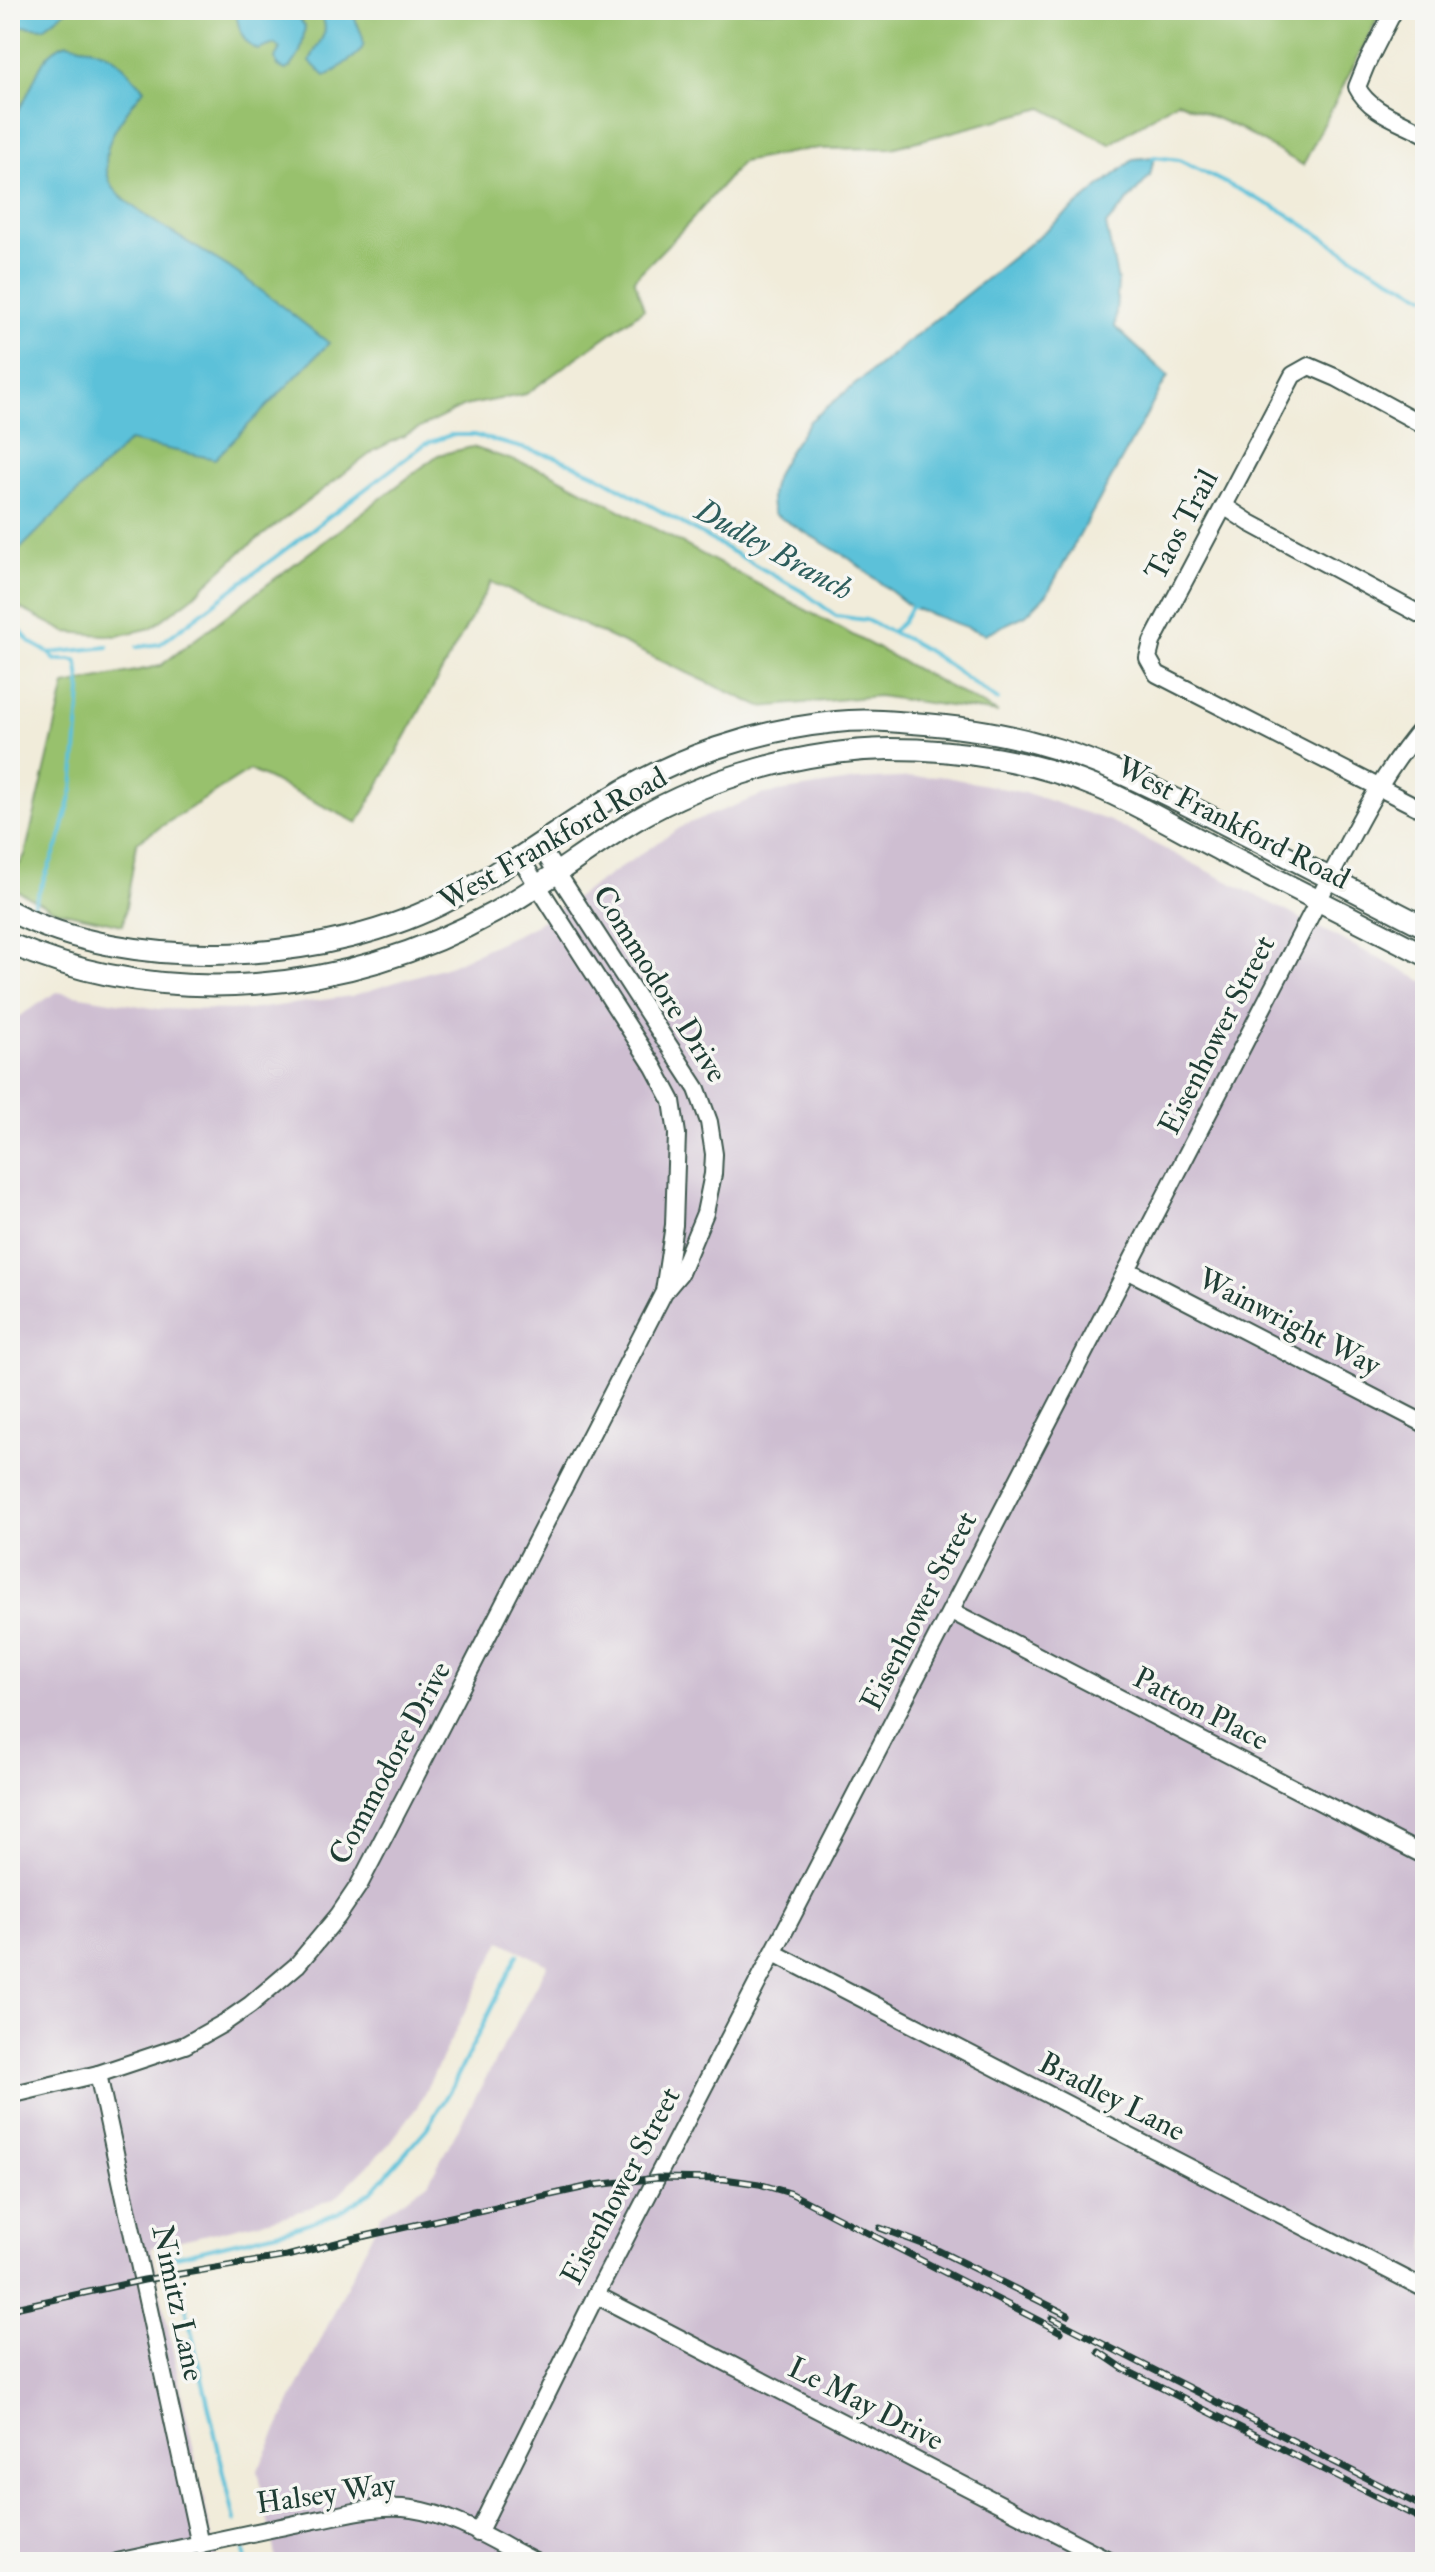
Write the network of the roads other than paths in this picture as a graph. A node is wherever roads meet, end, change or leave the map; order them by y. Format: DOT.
graph roads {
  1 [pos="1394,10"];
  2 [pos="1425,134"];
  3 [pos="1425,426"];
  4 [pos="1224,506"];
  5 [pos="1425,617"];
  6 [pos="1425,724"];
  7 [pos="1377,788"];
  8 [pos="1425,811"];
  9 [pos="539,845"];
  10 [pos="520,858"];
  11 [pos="556,872"];
  12 [pos="1330,877"];
  13 [pos="538,884"];
  14 [pos="1318,901"];
  15 [pos="10,911"];
  16 [pos="1425,927"];
  17 [pos="10,944"];
  18 [pos="1425,955"];
  19 [pos="697,1089"];
  20 [pos="672,1101"];
  21 [pos="674,1209"];
  22 [pos="705,1213"];
  23 [pos="1127,1270"];
  24 [pos="664,1292"];
  25 [pos="1425,1424"];
  26 [pos="951,1611"];
  27 [pos="1425,1856"];
  28 [pos="774,1953"];
  29 [pos="98,2074"];
  30 [pos="10,2095"];
  31 [pos="1425,2289"];
  32 [pos="596,2295"];
  33 [pos="478,2533"];
  34 [pos="200,2545"];
  35 [pos="117,2562"];
  36 [pos="535,2562"];
  37 [pos="1112,2562"];
  1 -- 2 [label="street"];
  3 -- 4 [label="street, Taos Trail"];
  4 -- 5 [label="street"];
  4 -- 7 [label="street, Taos Trail"];
  6 -- 7 [label="street, Eisenhower Street"];
  7 -- 8 [label="street"];
  7 -- 12 [label="street, Eisenhower Street"];
  9 -- 10 [label="main road, West Frankford Road"];
  9 -- 11 [label="street, Commodore Drive"];
  9 -- 12 [label="main road, West Frankford Road"];
  10 -- 13 [label="street, Commodore Drive"];
  10 -- 15 [label="main road, West Frankford Road"];
  11 -- 13 [label="main road, West Frankford Road"];
  11 -- 14 [label="main road, West Frankford Road"];
  11 -- 19 [label="street, Commodore Drive"];
  12 -- 14 [label="street, Eisenhower Street"];
  12 -- 16 [label="main road, West Frankford Road"];
  13 -- 17 [label="main road, West Frankford Road"];
  13 -- 20 [label="street, Commodore Drive"];
  14 -- 18 [label="main road, West Frankford Road"];
  14 -- 23 [label="street, Eisenhower Street"];
  19 -- 20 [label="street"];
  19 -- 22 [label="street, Commodore Drive"];
  20 -- 21 [label="street, Commodore Drive"];
  21 -- 22 [label="street"];
  21 -- 24 [label="street, Commodore Drive"];
  22 -- 24 [label="street, Commodore Drive"];
  23 -- 25 [label="street, Wainwright Way"];
  23 -- 26 [label="street, Eisenhower Street"];
  24 -- 29 [label="street, Commodore Drive"];
  26 -- 27 [label="street, Patton Place"];
  26 -- 28 [label="street, Eisenhower Street"];
  28 -- 31 [label="street, Bradley Lane"];
  28 -- 32 [label="street, Eisenhower Street"];
  29 -- 30 [label="street, Commodore Drive"];
  29 -- 34 [label="street, Nimitz Lane"];
  32 -- 33 [label="street, Eisenhower Street"];
  32 -- 37 [label="street, Le May Drive"];
  33 -- 34 [label="street, Halsey Way"];
  33 -- 36 [label="street, Halsey Way"];
  34 -- 35 [label="street, Halsey Way"];
}
